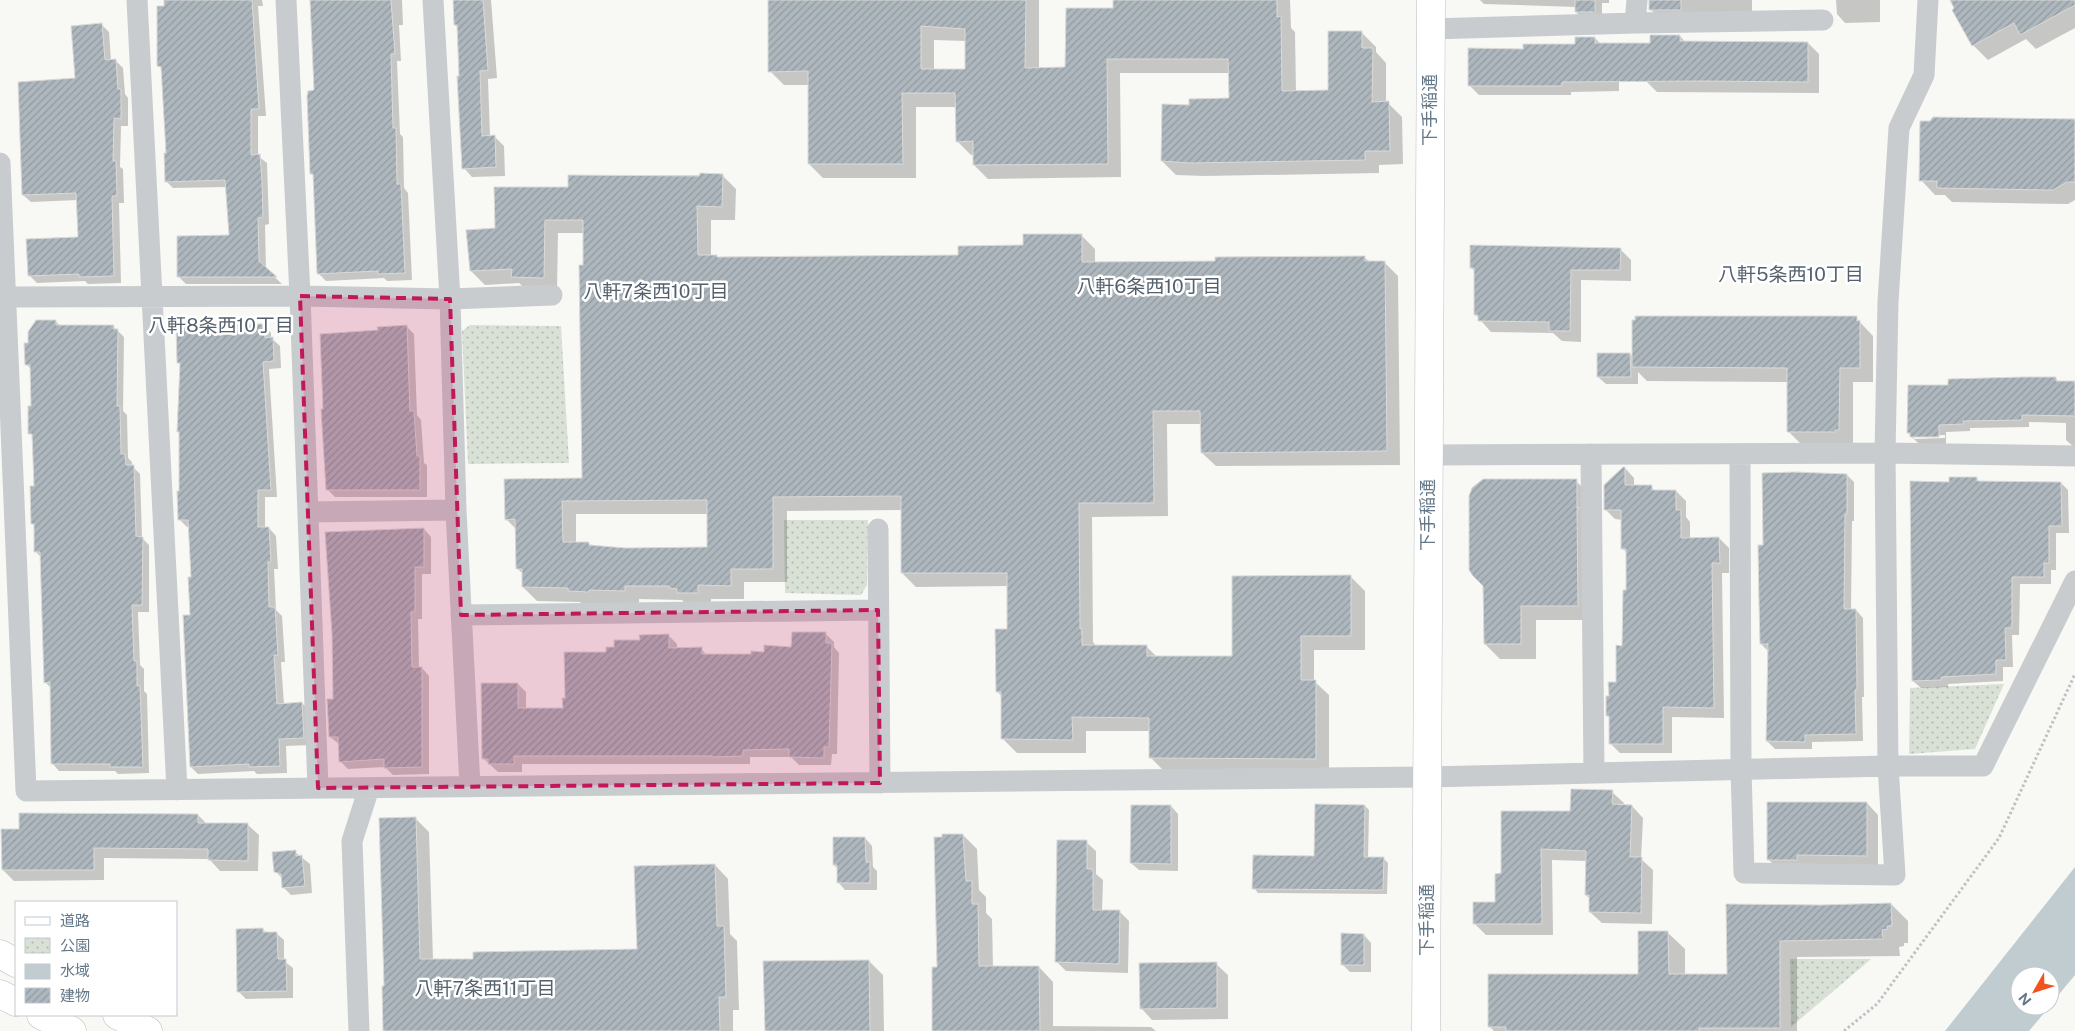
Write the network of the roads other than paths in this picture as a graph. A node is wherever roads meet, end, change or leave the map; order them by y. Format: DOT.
graph roads {
  1 [pos="137,0"];
  2 [pos="286,0"];
  3 [pos="433,0"];
  4 [pos="1431,0"];
  5 [pos="1637,0"];
  6 [pos="1928,0"];
  7 [pos="1823,20"];
  8 [pos="1635,22"];
  9 [pos="1430,29"];
  10 [pos="0,163"];
  11 [pos="552,294"];
  12 [pos="153,296"];
  13 [pos="300,296"];
  14 [pos="6,297"];
  15 [pos="450,299"];
  16 [pos="1885,453"];
  17 [pos="1591,454"];
  18 [pos="1740,454"];
  19 [pos="1428,455"];
  20 [pos="2075,456"];
  21 [pos="456,510"];
  22 [pos="308,512"];
  23 [pos="878,529"];
  24 [pos="2075,581"];
  25 [pos="878,610"];
  26 [pos="461,615"];
  27 [pos="1888,766"];
  28 [pos="1741,769"];
  29 [pos="1594,773"];
  30 [pos="1427,777"];
  31 [pos="880,783"];
  32 [pos="470,787"];
  33 [pos="318,788"];
  34 [pos="369,788"];
  35 [pos="177,790"];
  36 [pos="0,954"];
  37 [pos="15,962"];
  38 [pos="0,994"];
  39 [pos="15,1002"];
  40 [pos="43,1016"];
  41 [pos="118,1016"];
  42 [pos="72,1031"];
  43 [pos="148,1031"];
  44 [pos="360,1031"];
  45 [pos="1426,1031"];
  1 -- 12 [label="street"];
  2 -- 13 [label="street"];
  3 -- 15 [label="street"];
  4 -- 9 [label="main road, 下手稲通"];
  5 -- 8 [label="street"];
  6 -- 16 [label="street"];
  7 -- 8 [label="street"];
  8 -- 9 [label="street"];
  9 -- 19 [label="main road, 下手稲通"];
  10 -- 14 [label="street"];
  11 -- 15 [label="street"];
  12 -- 13 [label="street"];
  12 -- 14 [label="street"];
  12 -- 35 [label="street"];
  13 -- 15 [label="street"];
  13 -- 22 [label="street"];
  14 -- 35 [label="street"];
  15 -- 21 [label="street"];
  16 -- 18 [label="street"];
  16 -- 20 [label="street"];
  16 -- 27 [label="street"];
  17 -- 18 [label="street"];
  17 -- 19 [label="street"];
  17 -- 29 [label="street"];
  18 -- 28 [label="street"];
  19 -- 30 [label="main road, 下手稲通"];
  21 -- 22 [label="street"];
  21 -- 26 [label="street"];
  22 -- 33 [label="street"];
  23 -- 25 [label="street"];
  24 -- 27 [label="street"];
  25 -- 26 [label="street"];
  25 -- 31 [label="street"];
  26 -- 32 [label="street"];
  27 -- 28 [label="street"];
  27 -- 28 [label="street"];
  28 -- 29 [label="street"];
  29 -- 30 [label="street"];
  30 -- 31 [label="street"];
  30 -- 45 [label="main road, 下手稲通"];
  31 -- 32 [label="street"];
  32 -- 34 [label="street"];
  33 -- 34 [label="street"];
  33 -- 35 [label="street"];
  34 -- 44 [label="street"];
  36 -- 37 [label="main road"];
  38 -- 39 [label="main road"];
  40 -- 42 [label="main road"];
  41 -- 43 [label="main road"];
}
